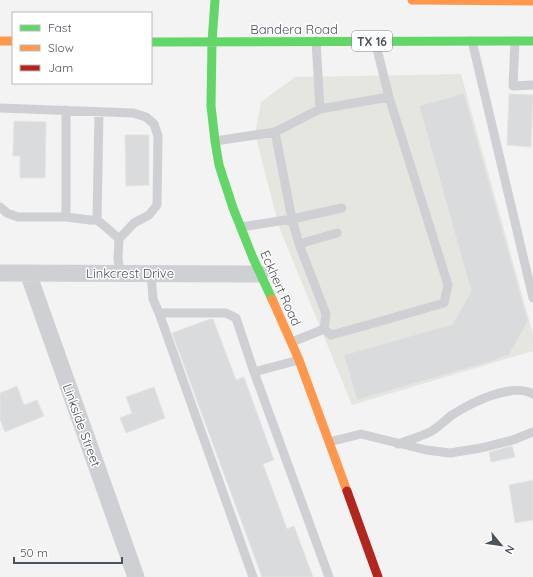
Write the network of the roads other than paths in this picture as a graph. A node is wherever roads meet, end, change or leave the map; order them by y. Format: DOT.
graph roads {
  1 [pos="215,0"];
  2 [pos="412,0"];
  3 [pos="421,0"];
  4 [pos="533,1"];
  5 [pos="0,41"];
  6 [pos="12,41"];
  7 [pos="316,41"];
  8 [pos="472,41"];
  9 [pos="516,41"];
  10 [pos="533,41"];
  11 [pos="152,42"];
  12 [pos="212,42"];
  13 [pos="375,42"];
  14 [pos="533,85"];
  15 [pos="389,97"];
  16 [pos="0,108"];
  17 [pos="320,109"];
  18 [pos="66,110"];
  19 [pos="99,112"];
  20 [pos="275,132"];
  21 [pos="215,141"];
  22 [pos="0,207"];
  23 [pos="342,208"];
  24 [pos="66,217"];
  25 [pos="292,219"];
  26 [pos="97,220"];
  27 [pos="240,226"];
  28 [pos="337,233"];
  29 [pos="119,239"];
  30 [pos="299,244"];
  31 [pos="0,272"];
  32 [pos="28,273"];
  33 [pos="120,273"];
  34 [pos="151,273"];
  35 [pos="260,274"];
  36 [pos="533,298"];
  37 [pos="159,313"];
  38 [pos="324,329"];
  39 [pos="292,342"];
  40 [pos="299,360"];
  41 [pos="254,372"];
  42 [pos="533,392"];
  43 [pos="533,432"];
  44 [pos="329,442"];
  45 [pos="398,444"];
  46 [pos="136,577"];
  47 [pos="253,577"];
  48 [pos="329,577"];
  49 [pos="378,577"];
  1 -- 12 [label="main road, Eckhert Road"];
  2 -- 3 [label="main road"];
  3 -- 4 [label="main road"];
  5 -- 6 [label="main road"];
  7 -- 12 [label="main road, Bandera Road / TX 16"];
  7 -- 13 [label="main road, Bandera Road / TX 16"];
  7 -- 17 [label="lane"];
  8 -- 9 [label="main road, Bandera Road / TX 16"];
  8 -- 13 [label="main road, Bandera Road / TX 16"];
  8 -- 36 [label="lane"];
  9 -- 10 [label="main road, Bandera Road / TX 16"];
  9 -- 14 [label="lane"];
  11 -- 12 [label="main road, Bandera Road / TX 16"];
  12 -- 21 [label="main road, Eckhert Road"];
  13 -- 15 [label="lane"];
  15 -- 17 [label="lane"];
  15 -- 38 [label="lane"];
  16 -- 18 [label="lane"];
  17 -- 20 [label="lane"];
  18 -- 19 [label="lane"];
  18 -- 24 [label="lane"];
  19 -- 26 [label="lane"];
  19 -- 29 [label="lane"];
  20 -- 21 [label="lane"];
  20 -- 25 [label="lane"];
  21 -- 27 [label="main road, Eckhert Road"];
  22 -- 24 [label="lane"];
  23 -- 25 [label="lane"];
  24 -- 26 [label="lane"];
  25 -- 27 [label="lane"];
  25 -- 30 [label="lane"];
  26 -- 29 [label="lane"];
  27 -- 35 [label="main road, Eckhert Road"];
  28 -- 30 [label="lane"];
  29 -- 33 [label="lane"];
  30 -- 38 [label="lane"];
  31 -- 32 [label="street, Linkcrest Drive"];
  32 -- 33 [label="street, Linkcrest Drive"];
  32 -- 46 [label="street, Linkside Street"];
  33 -- 34 [label="street, Linkcrest Drive"];
  34 -- 35 [label="street, Linkcrest Drive"];
  34 -- 37 [label="lane"];
  35 -- 39 [label="main road, Eckhert Road"];
  37 -- 41 [label="lane"];
  37 -- 47 [label="lane"];
  38 -- 39 [label="lane"];
  39 -- 40 [label="main road, Eckhert Road"];
  40 -- 41 [label="lane"];
  40 -- 44 [label="main road, Eckhert Road"];
  41 -- 48 [label="lane"];
  42 -- 45 [label="lane"];
  43 -- 45 [label="lane"];
  44 -- 45 [label="lane"];
  44 -- 49 [label="main road, Eckhert Road"];
}
